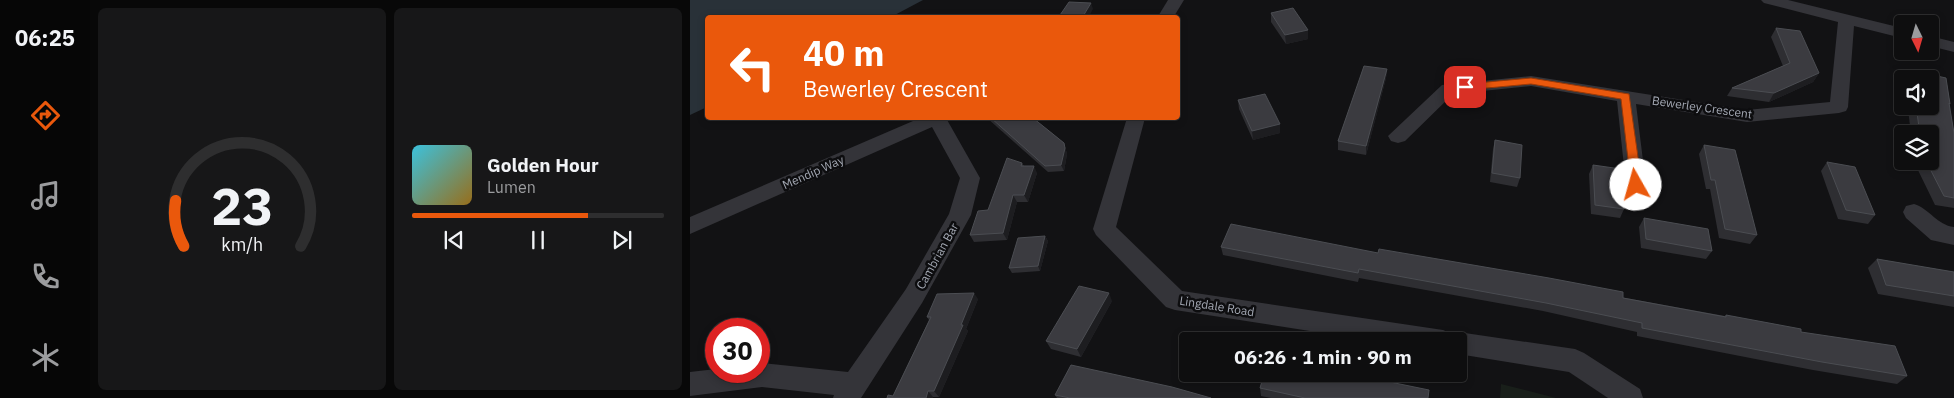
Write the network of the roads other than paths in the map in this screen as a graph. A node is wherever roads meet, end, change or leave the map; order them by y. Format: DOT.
graph roads {
  1 [pos="1176,0"];
  2 [pos="1768,0"];
  3 [pos="1167,15"];
  4 [pos="1846,18"];
  5 [pos="1894,31"];
  6 [pos="1939,43"];
  7 [pos="1954,47"];
  8 [pos="1626,96"];
  9 [pos="931,120"];
  10 [pos="937,120"];
  11 [pos="1135,120"];
  12 [pos="1398,136"];
  13 [pos="1636,185"];
  14 [pos="1914,212"];
  15 [pos="690,226"];
  16 [pos="1954,236"];
  17 [pos="1385,332"];
  18 [pos="1467,344"];
  19 [pos="690,384"];
  20 [pos="849,392"];
  21 [pos="1630,398"];
  1 -- 3 [label="street"];
  2 -- 4 [label="street"];
  4 -- 5 [label="street"];
  4 -- 8 [label="street, Bewerley Crescent"];
  6 -- 7 [label="street"];
  8 -- 12 [label="street, Bewerley Crescent"];
  8 -- 13 [label="street"];
  9 -- 15 [label="street, Mendip Way"];
  10 -- 20 [label="street, Cambrian Bar"];
  11 -- 17 [label="street, Lingdale Road"];
  14 -- 16 [label="street"];
  18 -- 21 [label="street"];
  19 -- 20 [label="street, Cambrian Bar"];
}
